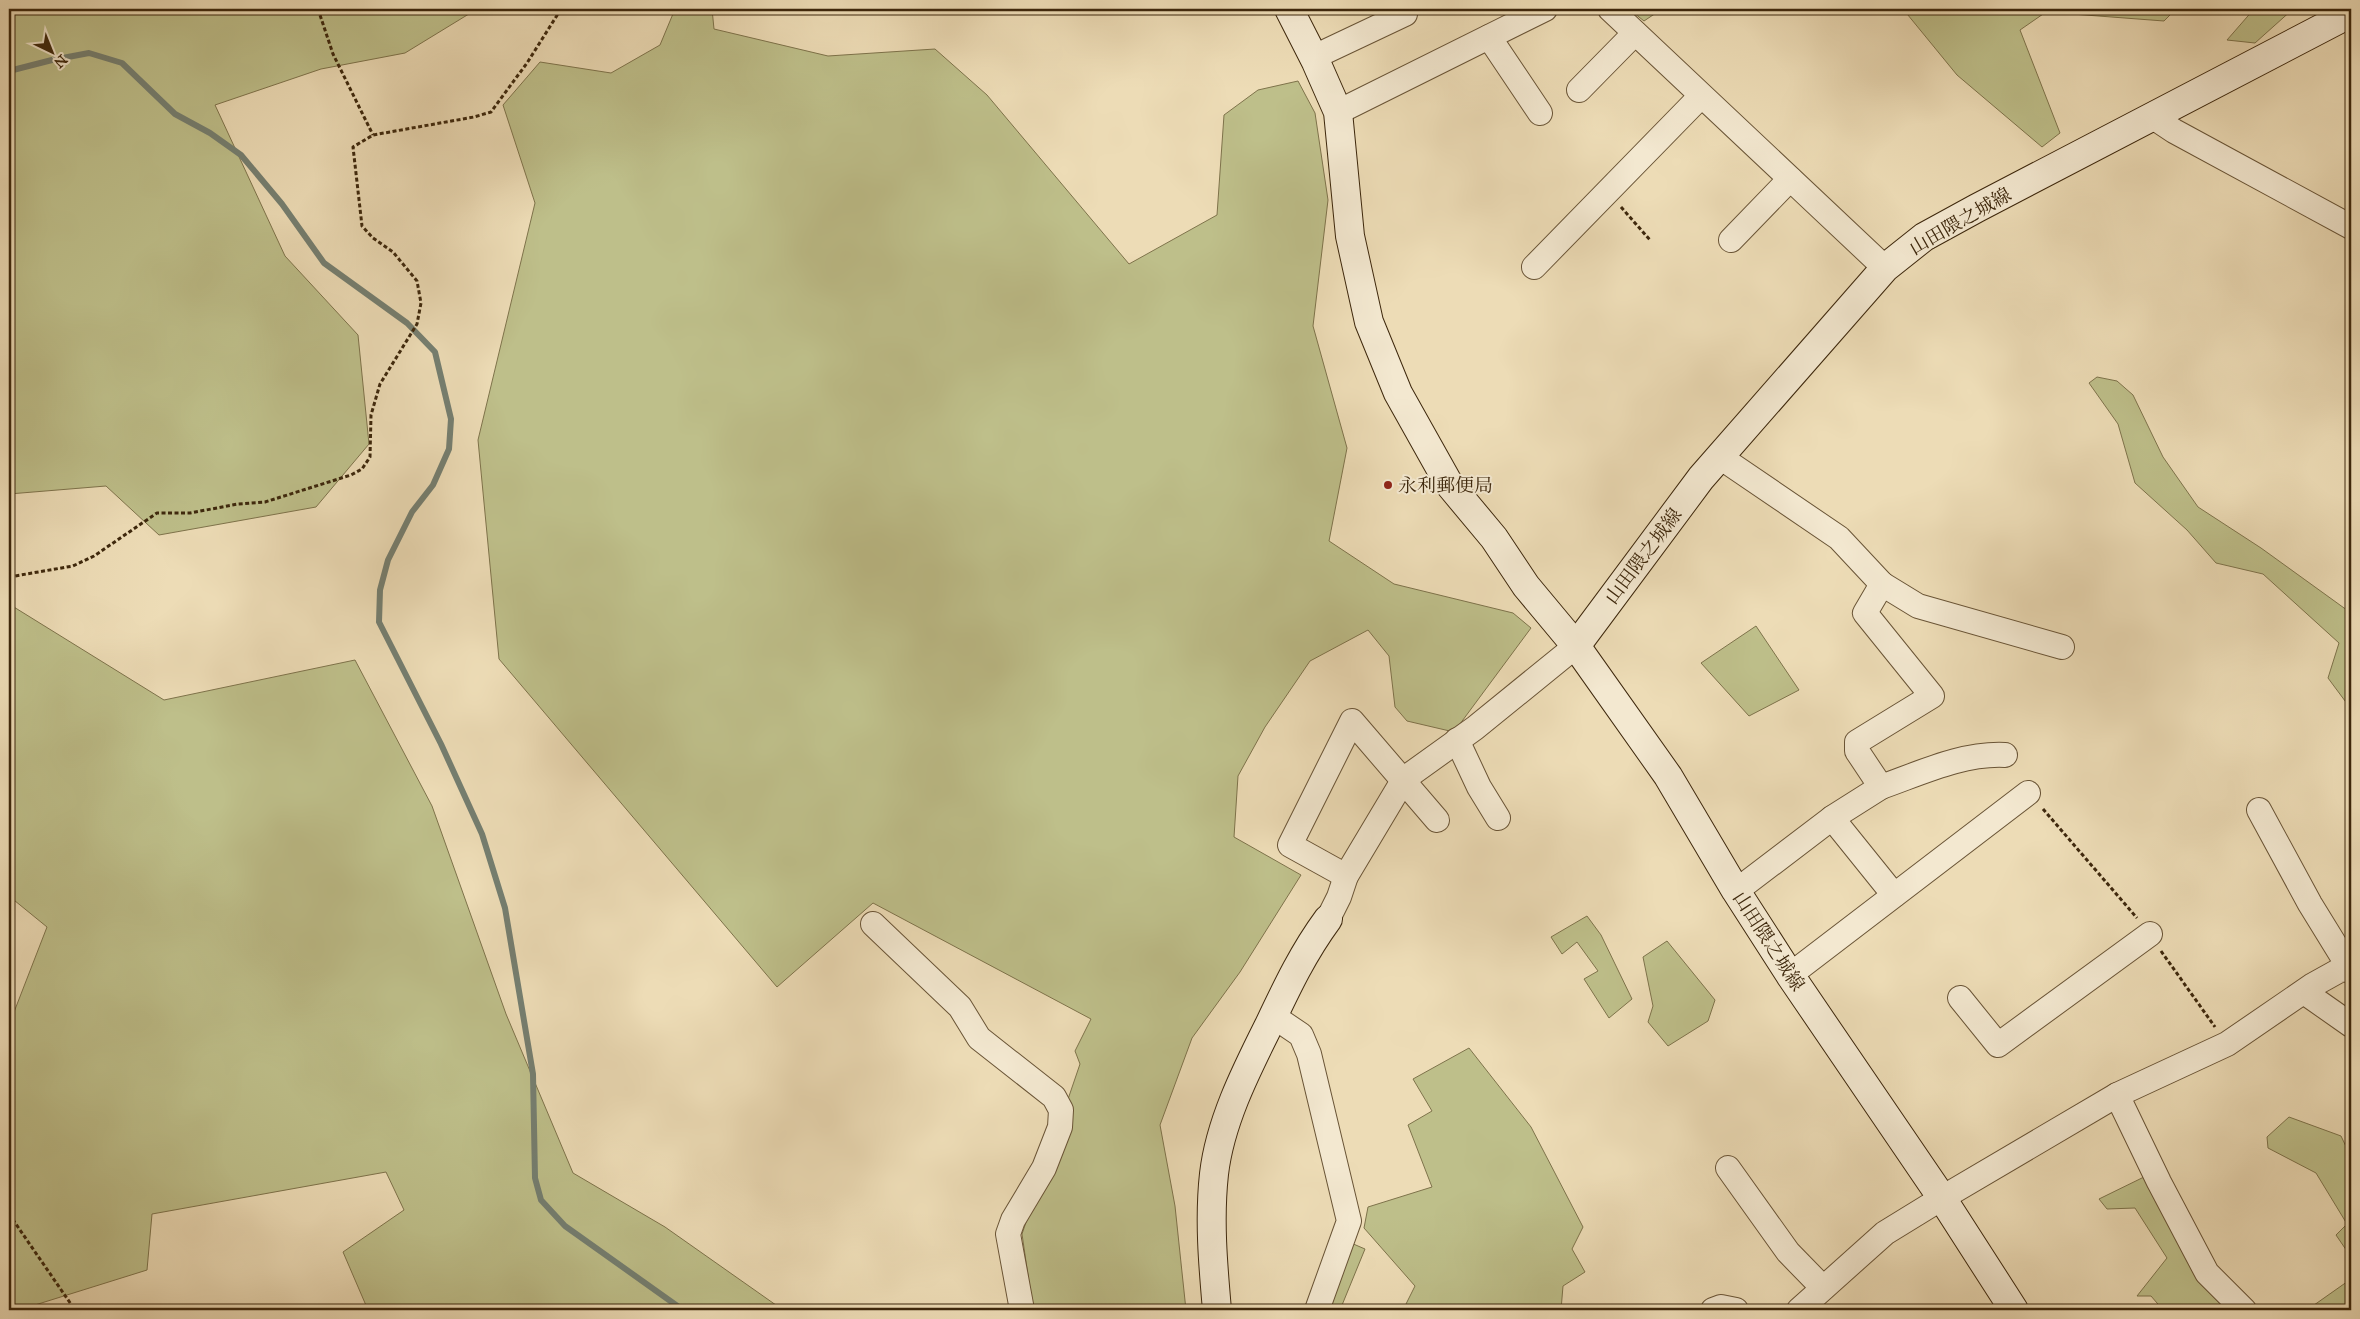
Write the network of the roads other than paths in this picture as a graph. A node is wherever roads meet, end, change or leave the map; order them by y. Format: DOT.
graph roads {
  1 [pos="1288,9"];
  2 [pos="1545,9"];
  3 [pos="1610,9"];
  4 [pos="2351,13"];
  5 [pos="1405,14"];
  6 [pos="1635,33"];
  7 [pos="1489,37"];
  8 [pos="1314,57"];
  9 [pos="1578,90"];
  10 [pos="1701,96"];
  11 [pos="1338,112"];
  12 [pos="1540,113"];
  13 [pos="2153,117"];
  14 [pos="1790,179"];
  15 [pos="2351,227"];
  16 [pos="1731,240"];
  17 [pos="1534,267"];
  18 [pos="1885,268"];
  19 [pos="1720,457"];
  20 [pos="1882,584"];
  21 [pos="1576,646"];
  22 [pos="2062,647"];
  23 [pos="1457,740"];
  24 [pos="2006,755"];
  25 [pos="1404,779"];
  26 [pos="1881,787"];
  27 [pos="2028,793"];
  28 [pos="2259,810"];
  29 [pos="1498,818"];
  30 [pos="1832,818"];
  31 [pos="1437,820"];
  32 [pos="1346,876"];
  33 [pos="1736,891"];
  34 [pos="1894,895"];
  35 [pos="1328,919"];
  36 [pos="873,924"];
  37 [pos="2150,934"];
  38 [pos="2350,969"];
  39 [pos="1790,975"];
  40 [pos="2304,992"];
  41 [pos="1960,998"];
  42 [pos="1273,1016"];
  43 [pos="2351,1025"];
  44 [pos="2117,1095"];
  45 [pos="1728,1168"];
  46 [pos="1942,1198"];
  47 [pos="1823,1288"];
  48 [pos="1022,1310"];
  49 [pos="1217,1310"];
  50 [pos="1317,1310"];
  51 [pos="1713,1310"];
  52 [pos="1736,1310"];
  53 [pos="1799,1310"];
  54 [pos="2014,1310"];
  55 [pos="2244,1310"];
  1 -- 8 [label="main road"];
  2 -- 7 [label="street"];
  3 -- 6 [label="street"];
  4 -- 13 [label="main road, 山田隈之城線"];
  5 -- 8 [label="street"];
  6 -- 9 [label="street"];
  6 -- 10 [label="street"];
  7 -- 11 [label="street"];
  7 -- 12 [label="street"];
  8 -- 11 [label="main road"];
  10 -- 14 [label="street"];
  10 -- 17 [label="street"];
  11 -- 21 [label="main road"];
  13 -- 15 [label="street"];
  13 -- 18 [label="main road, 山田隈之城線"];
  14 -- 16 [label="street"];
  14 -- 18 [label="street"];
  18 -- 19 [label="main road, 山田隈之城線"];
  19 -- 20 [label="street"];
  19 -- 21 [label="main road, 山田隈之城線"];
  20 -- 22 [label="street"];
  20 -- 26 [label="street"];
  21 -- 23 [label="street"];
  21 -- 33 [label="main road, 山田隈之城線"];
  23 -- 25 [label="street"];
  23 -- 29 [label="street"];
  24 -- 26 [label="street"];
  25 -- 31 [label="street"];
  25 -- 32 [label="street"];
  25 -- 32 [label="street"];
  26 -- 30 [label="street"];
  27 -- 34 [label="street"];
  28 -- 38 [label="street"];
  30 -- 33 [label="street"];
  30 -- 34 [label="street"];
  32 -- 35 [label="street"];
  33 -- 39 [label="main road, 山田隈之城線"];
  34 -- 39 [label="street"];
  35 -- 42 [label="main road"];
  36 -- 48 [label="street"];
  37 -- 41 [label="street"];
  38 -- 40 [label="street"];
  39 -- 46 [label="main road, 山田隈之城線"];
  40 -- 43 [label="street"];
  40 -- 44 [label="street"];
  42 -- 49 [label="main road"];
  42 -- 50 [label="street"];
  44 -- 46 [label="street"];
  44 -- 55 [label="street"];
  45 -- 47 [label="street"];
  46 -- 47 [label="street"];
  46 -- 54 [label="main road, 山田隈之城線"];
  47 -- 53 [label="street"];
  51 -- 52 [label="street"];
}
